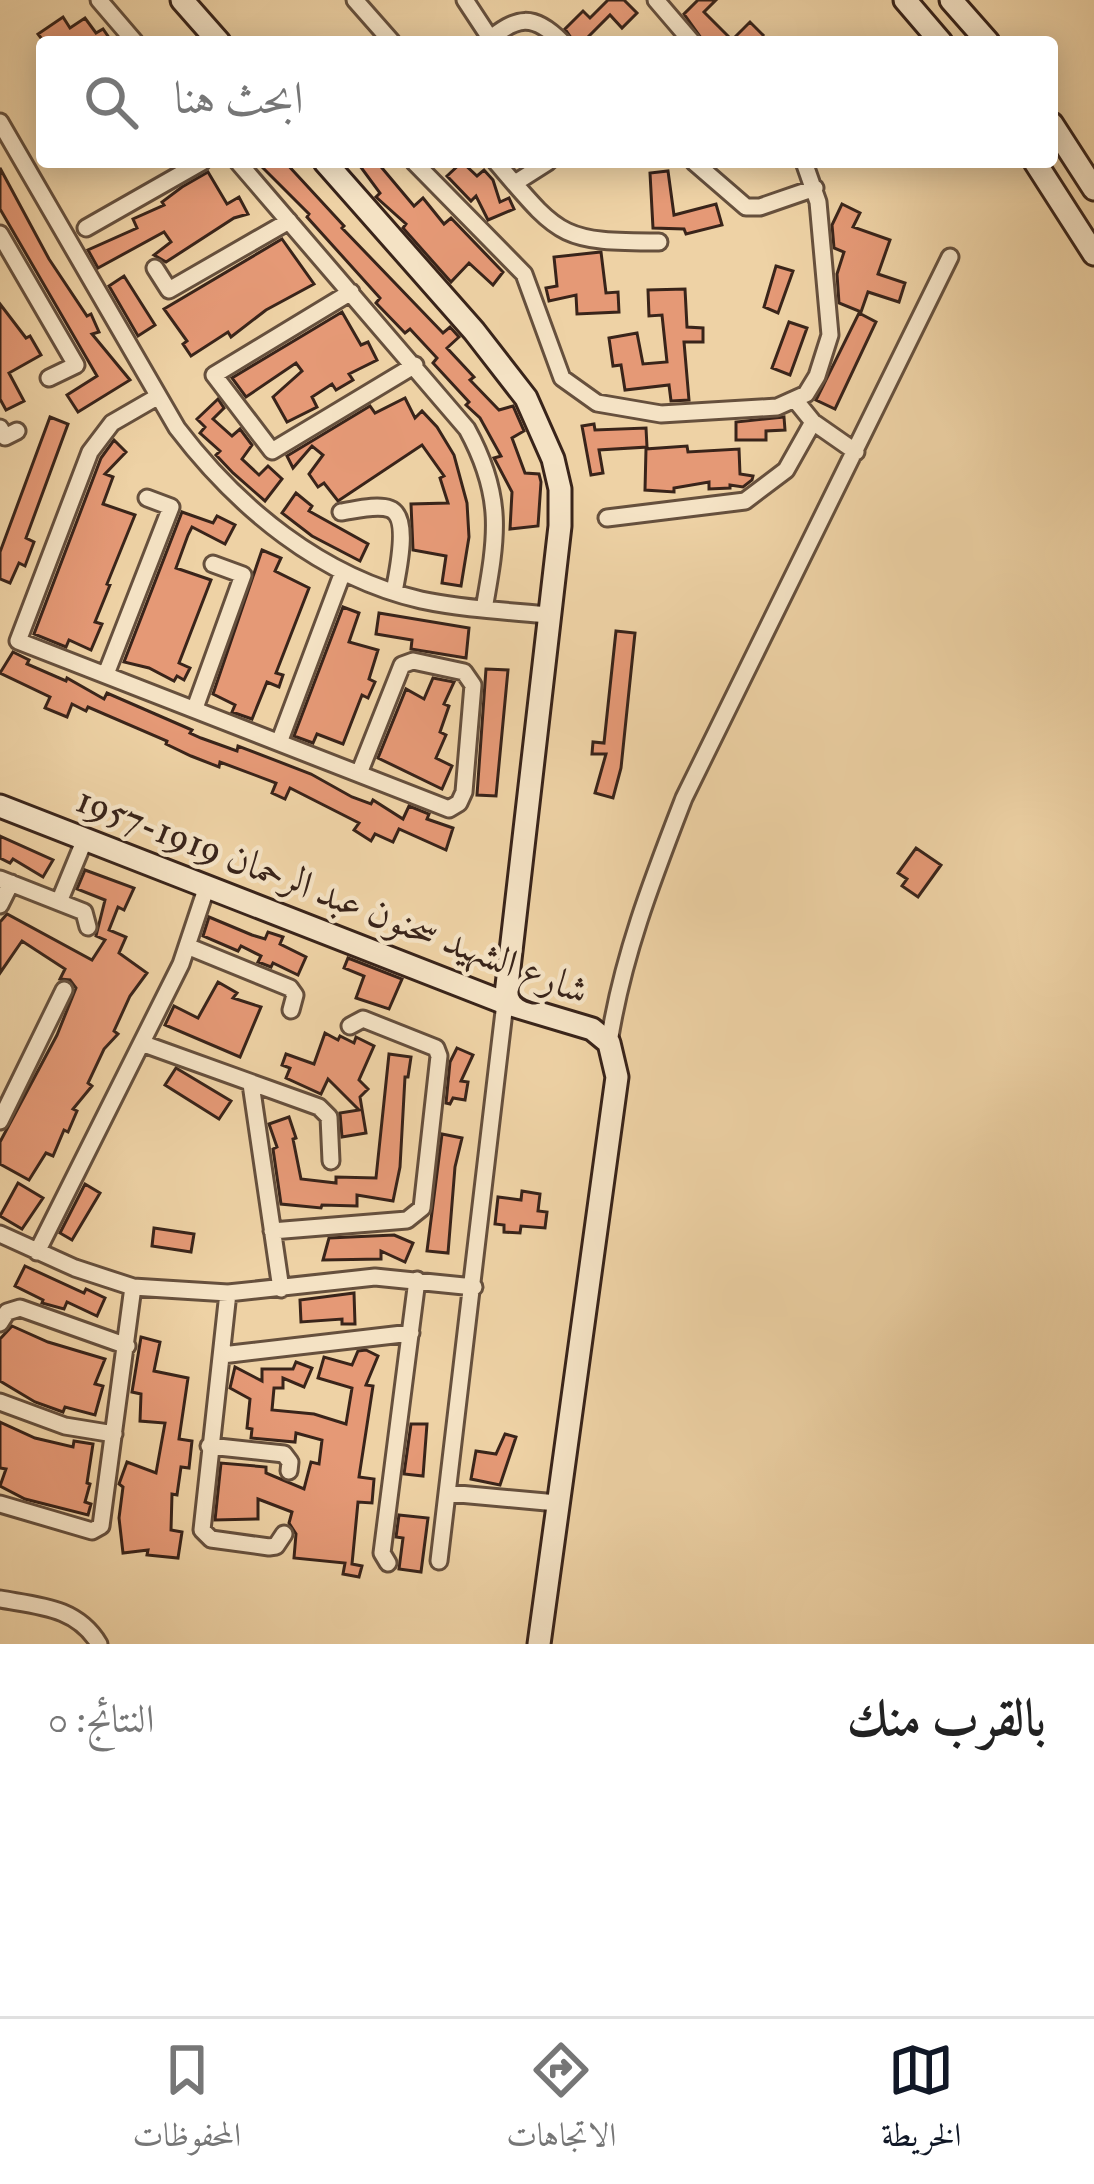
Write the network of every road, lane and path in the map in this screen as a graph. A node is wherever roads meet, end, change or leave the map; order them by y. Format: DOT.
graph roads {
  1 [pos="99,0"];
  2 [pos="182,0"];
  3 [pos="355,0"];
  4 [pos="465,0"];
  5 [pos="656,0"];
  6 [pos="905,0"];
  7 [pos="951,0"];
  8 [pos="130,36"];
  9 [pos="214,36"];
  10 [pos="387,36"];
  11 [pos="486,36"];
  12 [pos="495,36"];
  13 [pos="556,36"];
  14 [pos="687,36"];
  15 [pos="936,36"];
  16 [pos="983,36"];
  17 [pos="0,122"];
  18 [pos="1058,133"];
  19 [pos="8,153"];
  20 [pos="191,168"];
  21 [pos="243,168"];
  22 [pos="330,168"];
  23 [pos="420,168"];
  24 [pos="501,168"];
  25 [pos="539,168"];
  26 [pos="701,168"];
  27 [pos="806,168"];
  28 [pos="1039,168"];
  29 [pos="514,184"];
  30 [pos="814,188"];
  31 [pos="1094,189"];
  32 [pos="289,220"];
  33 [pos="86,228"];
  34 [pos="0,234"];
  35 [pos="659,242"];
  36 [pos="1094,254"];
  37 [pos="950,257"];
  38 [pos="155,268"];
  39 [pos="351,292"];
  40 [pos="415,364"];
  41 [pos="50,379"];
  42 [pos="157,397"];
  43 [pos="796,401"];
  44 [pos="813,422"];
  45 [pos="856,452"];
  46 [pos="147,498"];
  47 [pos="341,512"];
  48 [pos="607,518"];
  49 [pos="212,564"];
  50 [pos="343,572"];
  51 [pos="394,592"];
  52 [pos="484,609"];
  53 [pos="550,615"];
  54 [pos="106,674"];
  55 [pos="195,708"];
  56 [pos="280,740"];
  57 [pos="360,771"];
  58 [pos="0,806"];
  59 [pos="85,839"];
  60 [pos="5,881"];
  61 [pos="207,886"];
  62 [pos="59,902"];
  63 [pos="0,904"];
  64 [pos="88,927"];
  65 [pos="187,946"];
  66 [pos="64,991"];
  67 [pos="505,1003"];
  68 [pos="291,1010"];
  69 [pos="350,1026"];
  70 [pos="609,1043"];
  71 [pos="144,1044"];
  72 [pos="251,1084"];
  73 [pos="0,1121"];
  74 [pos="331,1160"];
  75 [pos="272,1231"];
  76 [pos="0,1234"];
  77 [pos="37,1252"];
  78 [pos="417,1280"];
  79 [pos="133,1287"];
  80 [pos="474,1287"];
  81 [pos="281,1288"];
  82 [pos="228,1294"];
  83 [pos="0,1323"];
  84 [pos="411,1333"];
  85 [pos="127,1346"];
  86 [pos="222,1355"];
  87 [pos="0,1402"];
  88 [pos="115,1434"];
  89 [pos="209,1446"];
  90 [pos="289,1471"];
  91 [pos="448,1492"];
  92 [pos="557,1503"];
  93 [pos="0,1504"];
  94 [pos="284,1534"];
  95 [pos="439,1561"];
  96 [pos="388,1563"];
  97 [pos="0,1599"];
  98 [pos="99,1644"];
  99 [pos="539,1644"];
  1 -- 8 [label="street"];
  2 -- 9 [label="street"];
  3 -- 10 [label="street"];
  4 -- 11 [label="street"];
  5 -- 14 [label="street"];
  6 -- 15 [label="street"];
  7 -- 16 [label="street"];
  12 -- 13 [label="street"];
  17 -- 19 [label="street"];
  18 -- 31 [label="street"];
  19 -- 42 [label="street"];
  20 -- 33 [label="street"];
  21 -- 32 [label="street"];
  22 -- 53 [label="street"];
  23 -- 43 [label="street"];
  24 -- 29 [label="street"];
  25 -- 29 [label="street"];
  26 -- 30 [label="street"];
  27 -- 30 [label="street"];
  28 -- 36 [label="street"];
  29 -- 35 [label="street"];
  30 -- 43 [label="street"];
  32 -- 38 [label="street"];
  32 -- 39 [label="street"];
  34 -- 41 [label="street"];
  37 -- 45 [label="street"];
  39 -- 40 [label="street"];
  39 -- 40 [label="street"];
  40 -- 52 [label="street"];
  42 -- 50 [label="street"];
  42 -- 54 [label="street"];
  43 -- 44 [label="street"];
  44 -- 45 [label="street"];
  44 -- 48 [label="street"];
  45 -- 70 [label="street"];
  46 -- 54 [label="street"];
  47 -- 51 [label="street"];
  49 -- 55 [label="street"];
  50 -- 51 [label="street"];
  50 -- 56 [label="street"];
  51 -- 52 [label="street"];
  52 -- 53 [label="street"];
  53 -- 67 [label="street"];
  54 -- 55 [label="street"];
  55 -- 56 [label="street"];
  56 -- 57 [label="street"];
  57 -- 57 [label="street"];
  58 -- 59 [label="street, شارع الشهيد سحنون عبد الرحمان 1919-1957"];
  59 -- 61 [label="street, شارع الشهيد سحنون عبد الرحمان 1919-1957"];
  59 -- 62 [label="street"];
  60 -- 62 [label="street"];
  60 -- 63 [label="street"];
  61 -- 65 [label="street"];
  61 -- 67 [label="street, شارع الشهيد سحنون عبد الرحمان 1919-1957"];
  62 -- 64 [label="street"];
  65 -- 68 [label="street"];
  65 -- 71 [label="street"];
  66 -- 73 [label="street"];
  67 -- 70 [label="street, شارع الشهيد سحنون عبد الرحمان 1919-1957"];
  67 -- 80 [label="street"];
  69 -- 75 [label="street"];
  70 -- 92 [label="street, شارع الشهيد سحنون عبد الرحمان 1919-1957"];
  71 -- 72 [label="street"];
  71 -- 77 [label="street"];
  72 -- 74 [label="street"];
  72 -- 75 [label="street"];
  75 -- 81 [label="street"];
  76 -- 77 [label="street"];
  77 -- 79 [label="street"];
  78 -- 80 [label="street"];
  78 -- 81 [label="street"];
  78 -- 84 [label="street"];
  79 -- 82 [label="street"];
  79 -- 85 [label="street"];
  80 -- 91 [label="street"];
  81 -- 82 [label="street"];
  82 -- 86 [label="street"];
  83 -- 85 [label="street"];
  84 -- 86 [label="street"];
  84 -- 96 [label="street"];
  85 -- 88 [label="street"];
  86 -- 89 [label="street"];
  87 -- 88 [label="street"];
  88 -- 93 [label="street"];
  89 -- 90 [label="street"];
  89 -- 94 [label="street"];
  91 -- 92 [label="street"];
  91 -- 95 [label="street"];
  92 -- 99 [label="street, شارع الشهيد سحنون عبد الرحمان 1919-1957"];
  97 -- 98 [label="street"];
}
